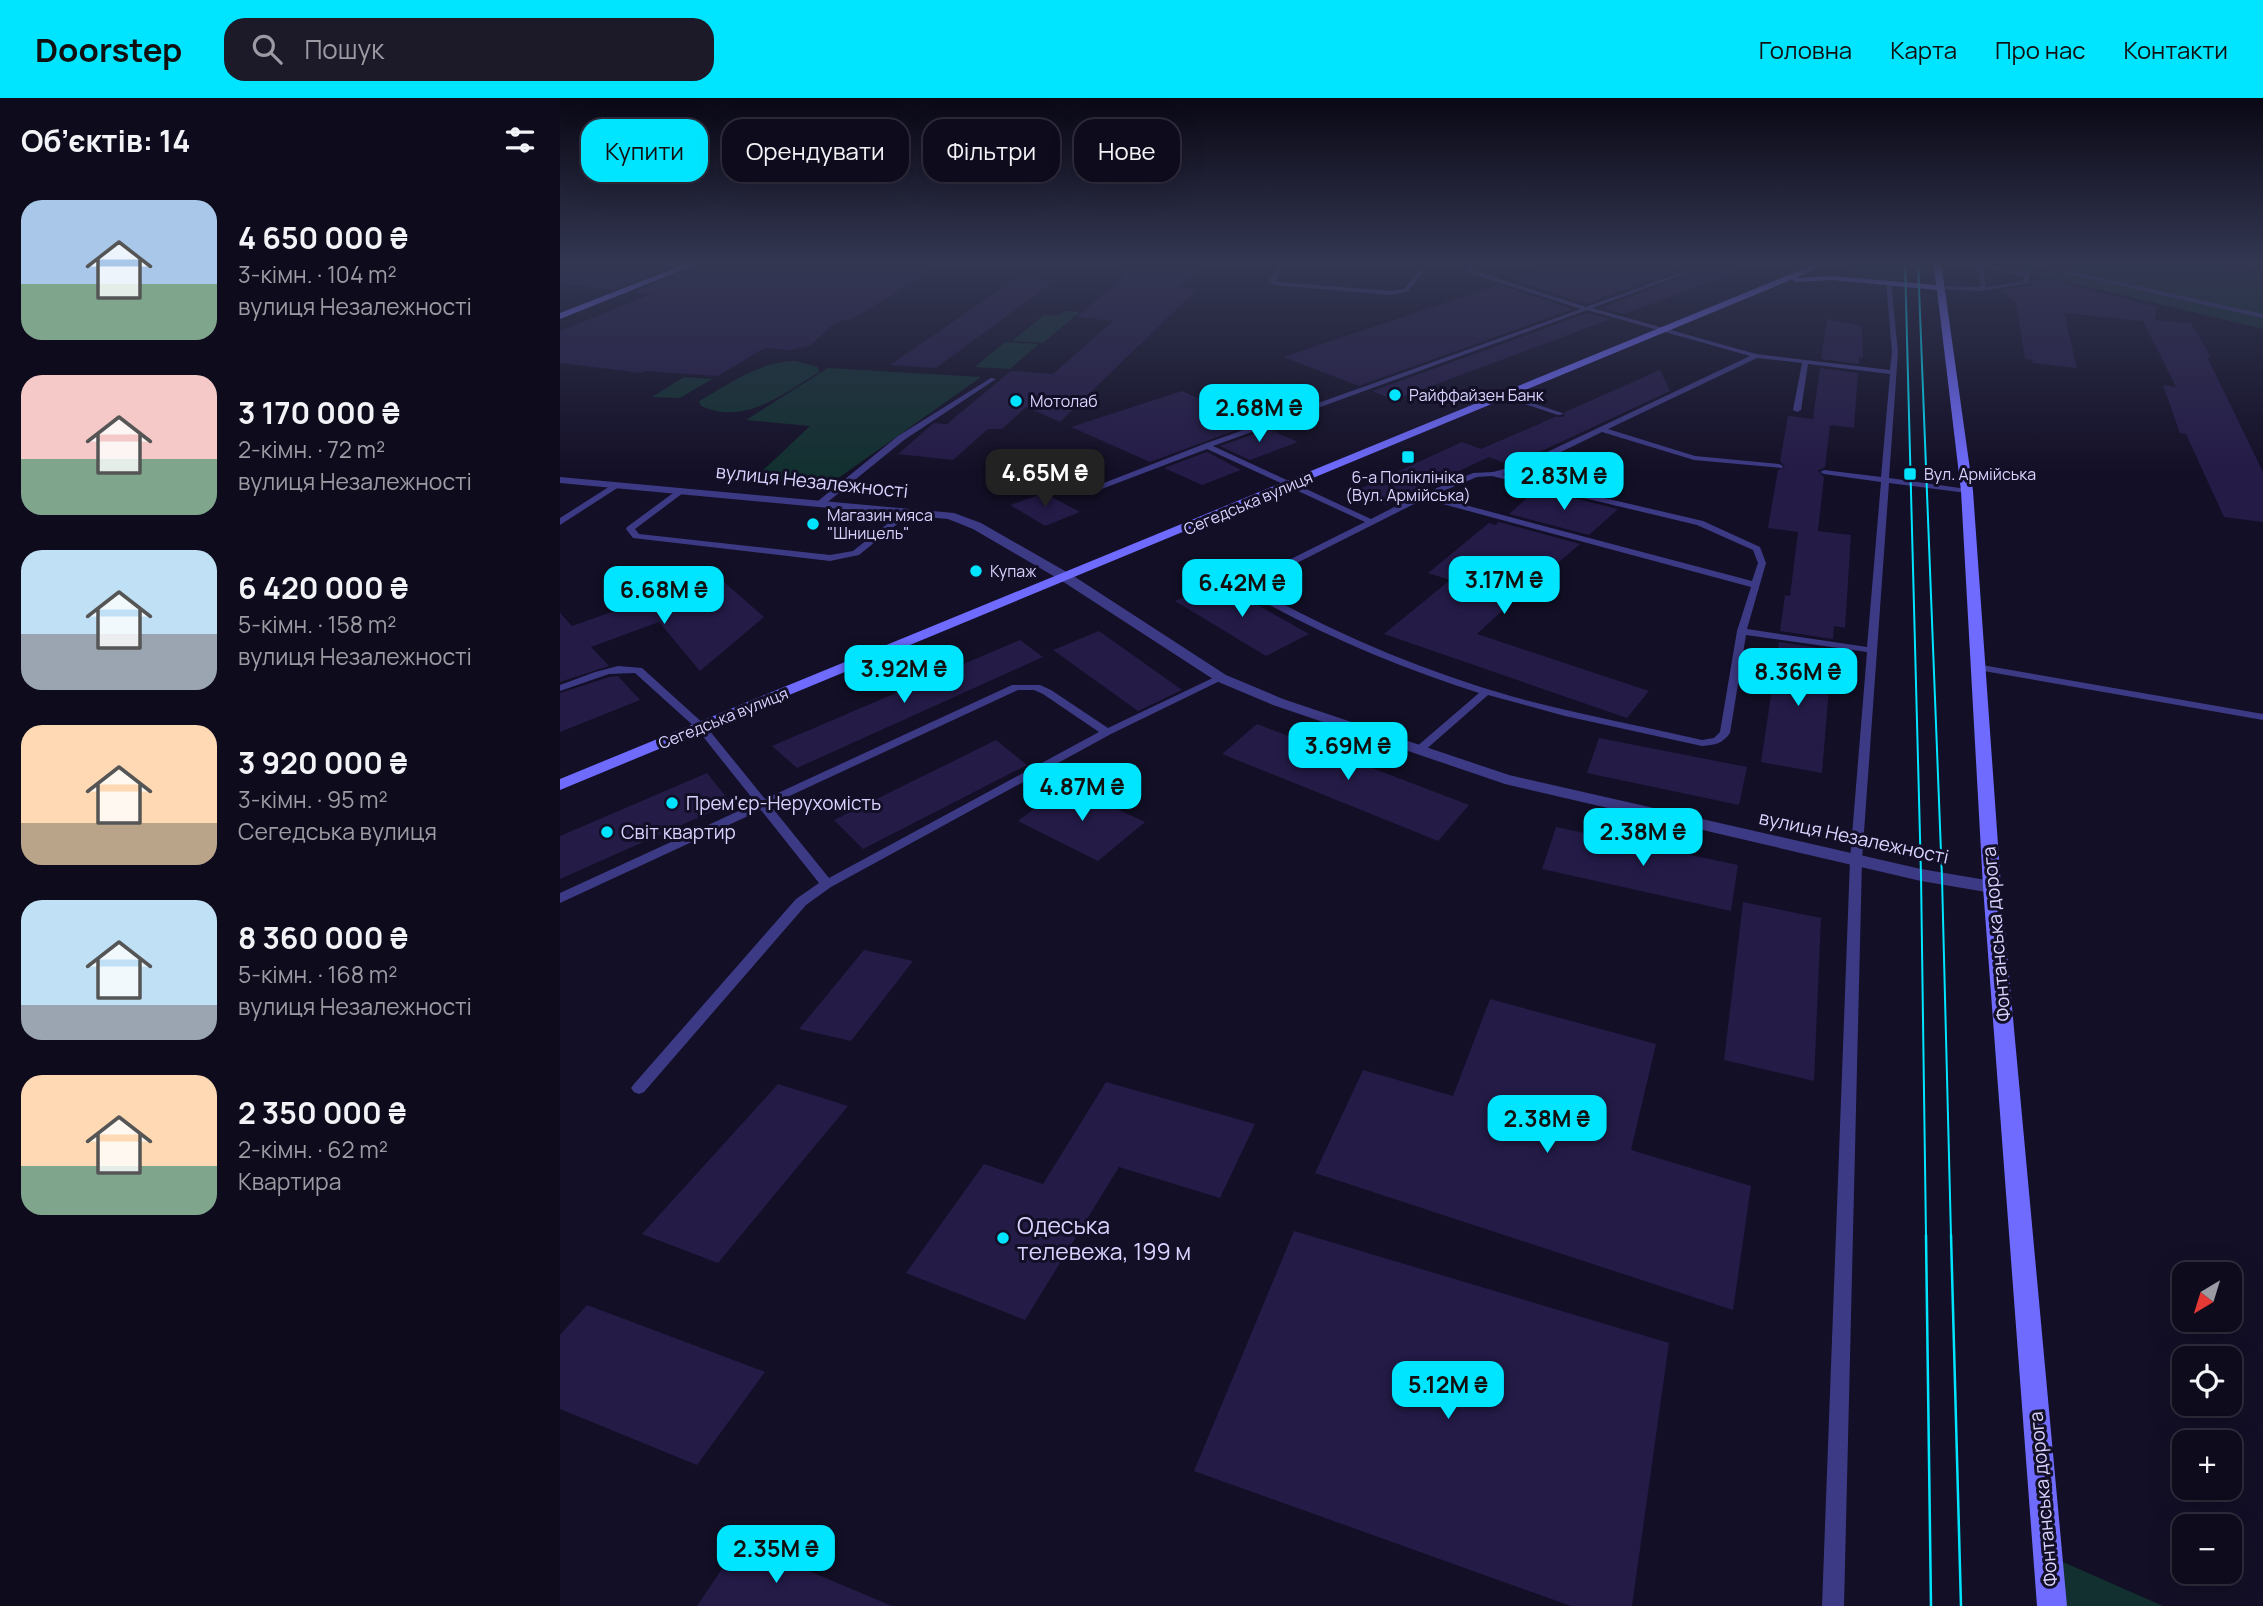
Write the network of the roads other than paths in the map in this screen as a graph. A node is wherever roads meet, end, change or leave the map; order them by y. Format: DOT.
graph roads {
  1 [pos="1523,332"];
  2 [pos="1660,332"];
  3 [pos="1668,332"];
  4 [pos="1893,332"];
  5 [pos="1945,332"];
  6 [pos="1756,356"];
  7 [pos="1805,363"];
  8 [pos="1893,372"];
  9 [pos="993,379"];
  10 [pos="1505,396"];
  11 [pos="1797,410"];
  12 [pos="1560,415"];
  13 [pos="1597,428"];
  14 [pos="1207,446"];
  15 [pos="1779,466"];
  16 [pos="1824,472"];
  17 [pos="1492,474"];
  18 [pos="1021,475"];
  19 [pos="560,480"];
  20 [pos="1884,480"];
  21 [pos="618,485"];
  22 [pos="1292,485"];
  23 [pos="683,490"];
  24 [pos="1967,491"];
  25 [pos="1424,497"];
  26 [pos="821,503"];
  27 [pos="908,512"];
  28 [pos="560,522"];
  29 [pos="1371,522"];
  30 [pos="1068,578"];
  31 [pos="1755,585"];
  32 [pos="1742,631"];
  33 [pos="1871,650"];
  34 [pos="1976,667"];
  35 [pos="1221,678"];
  36 [pos="560,688"];
  37 [pos="1486,692"];
  38 [pos="2263,717"];
  39 [pos="701,727"];
  40 [pos="1107,732"];
  41 [pos="1419,750"];
  42 [pos="560,785"];
  43 [pos="762,805"];
  44 [pos="1856,860"];
  45 [pos="827,884"];
  46 [pos="1992,887"];
  47 [pos="560,898"];
  48 [pos="639,1088"];
  49 [pos="1833,1606"];
  50 [pos="2052,1606"];
  1 -- 14 [label="lane"];
  2 -- 10 [label="main road, Сегедська вулиця"];
  3 -- 6 [label="lane"];
  4 -- 8 [label="lane"];
  5 -- 24 [label="main road, Фонтанська дорога"];
  6 -- 7 [label="lane"];
  6 -- 13 [label="lane"];
  7 -- 8 [label="lane"];
  7 -- 11 [label="lane"];
  8 -- 20 [label="lane"];
  9 -- 26 [label="lane"];
  10 -- 12 [label="lane"];
  10 -- 22 [label="main road, Сегедська вулиця"];
  13 -- 15 [label="lane"];
  13 -- 17 [label="lane"];
  14 -- 18 [label="lane"];
  14 -- 22 [label="lane"];
  16 -- 20 [label="lane"];
  17 -- 25 [label="lane"];
  17 -- 31 [label="lane"];
  19 -- 21 [label="street, вулиця Незалежності"];
  20 -- 24 [label="lane"];
  20 -- 33 [label="lane"];
  21 -- 23 [label="street, вулиця Незалежності"];
  21 -- 28 [label="lane"];
  22 -- 29 [label="lane"];
  22 -- 30 [label="main road, Сегедська вулиця"];
  23 -- 26 [label="street, вулиця Незалежності"];
  23 -- 27 [label="lane"];
  24 -- 34 [label="main road, Фонтанська дорога"];
  25 -- 29 [label="lane"];
  25 -- 31 [label="lane"];
  26 -- 27 [label="street, вулиця Незалежності"];
  27 -- 30 [label="street, вулиця Незалежності"];
  29 -- 37 [label="lane"];
  30 -- 35 [label="street, вулиця Незалежності"];
  30 -- 39 [label="main road, Сегедська вулиця"];
  31 -- 32 [label="lane"];
  32 -- 33 [label="lane"];
  32 -- 37 [label="lane"];
  33 -- 44 [label="lane"];
  34 -- 38 [label="lane"];
  34 -- 46 [label="main road, Фонтанська дорога"];
  35 -- 40 [label="lane"];
  35 -- 41 [label="street, вулиця Незалежності"];
  36 -- 39 [label="lane"];
  37 -- 41 [label="lane"];
  39 -- 42 [label="main road, Сегедська вулиця"];
  39 -- 43 [label="lane"];
  40 -- 43 [label="lane"];
  40 -- 45 [label="lane"];
  41 -- 44 [label="street, вулиця Незалежності"];
  43 -- 45 [label="lane"];
  43 -- 47 [label="lane"];
  44 -- 46 [label="street, вулиця Незалежності"];
  44 -- 49 [label="lane"];
  45 -- 48 [label="lane"];
  46 -- 50 [label="main road, Фонтанська дорога"];
}
